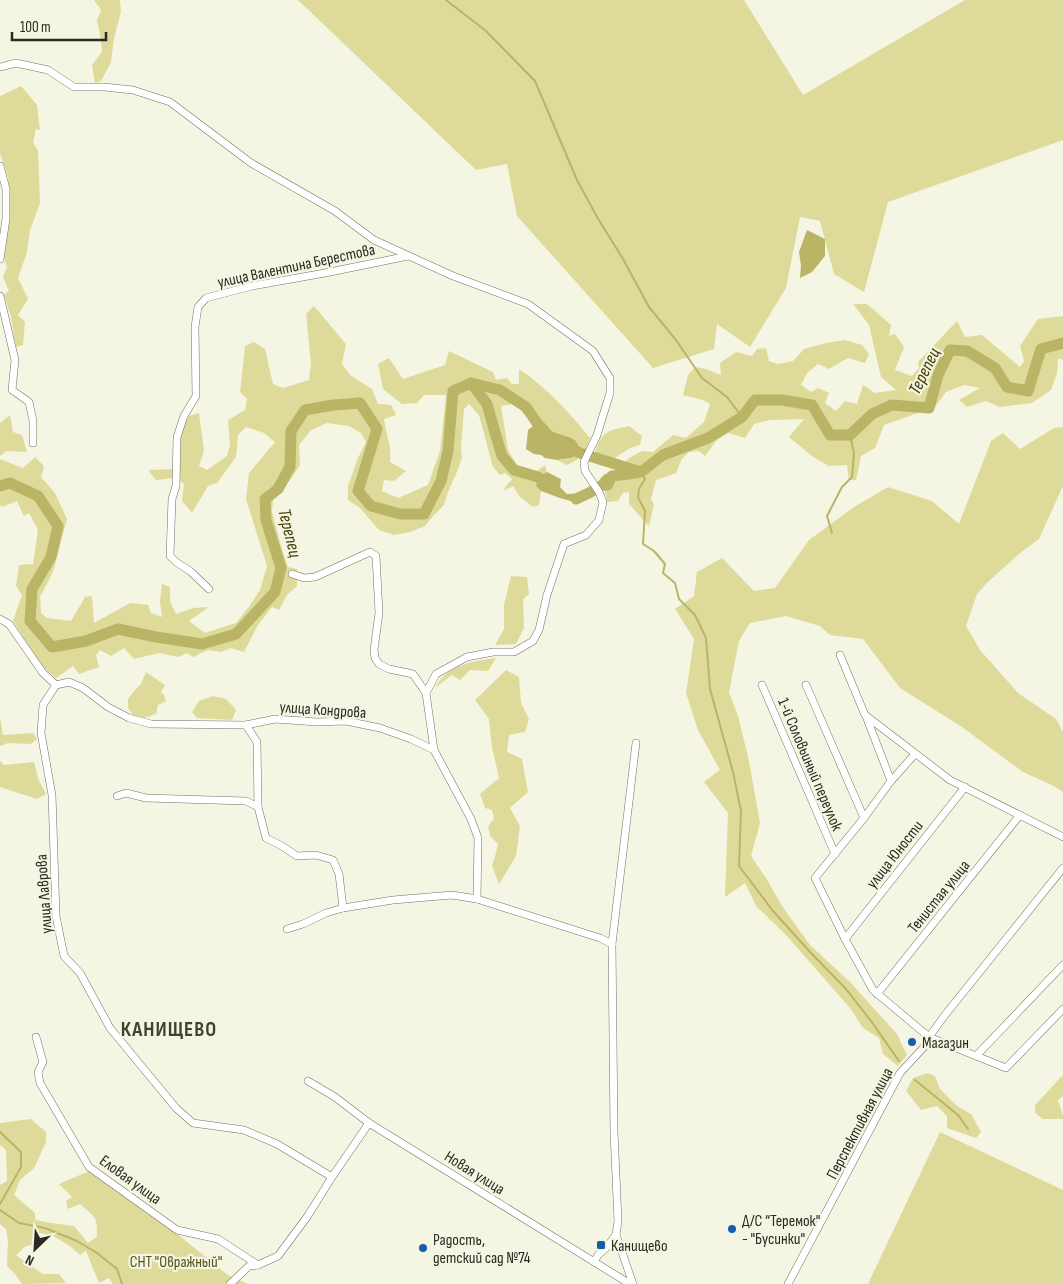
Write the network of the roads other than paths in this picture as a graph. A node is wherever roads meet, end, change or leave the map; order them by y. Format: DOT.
graph roads {
  1 [pos="0,67"];
  2 [pos="0,166"];
  3 [pos="408,256"];
  4 [pos="0,259"];
  5 [pos="0,296"];
  6 [pos="33,444"];
  7 [pos="292,574"];
  8 [pos="209,589"];
  9 [pos="0,619"];
  10 [pos="840,655"];
  11 [pos="56,685"];
  12 [pos="762,685"];
  13 [pos="806,685"];
  14 [pos="426,693"];
  15 [pos="865,715"];
  16 [pos="246,725"];
  17 [pos="636,743"];
  18 [pos="434,750"];
  19 [pos="915,754"];
  20 [pos="891,781"];
  21 [pos="965,787"];
  22 [pos="116,796"];
  23 [pos="258,807"];
  24 [pos="1020,815"];
  25 [pos="864,818"];
  26 [pos="1063,837"];
  27 [pos="835,854"];
  28 [pos="1063,868"];
  29 [pos="477,899"];
  30 [pos="343,908"];
  31 [pos="288,929"];
  32 [pos="845,939"];
  33 [pos="612,944"];
  34 [pos="1063,965"];
  35 [pos="877,994"];
  36 [pos="1063,1008"];
  37 [pos="36,1037"];
  38 [pos="929,1037"];
  39 [pos="976,1056"];
  40 [pos="308,1081"];
  41 [pos="369,1123"];
  42 [pos="332,1177"];
  43 [pos="616,1235"];
  44 [pos="594,1262"];
  45 [pos="258,1265"];
  46 [pos="230,1284"];
  47 [pos="630,1284"];
  48 [pos="633,1284"];
  49 [pos="788,1284"];
  1 -- 3 [label="street"];
  2 -- 4 [label="street"];
  3 -- 8 [label="street, улица Валентина Берестова"];
  3 -- 14 [label="street"];
  5 -- 6 [label="street"];
  7 -- 14 [label="street"];
  9 -- 11 [label="street"];
  10 -- 15 [label="street"];
  11 -- 16 [label="street, улица Кондрова"];
  11 -- 42 [label="street, улица Лаврова"];
  12 -- 27 [label="street, 1-й Соловьиный переулок"];
  13 -- 25 [label="street"];
  14 -- 18 [label="street"];
  15 -- 19 [label="street"];
  15 -- 20 [label="street"];
  16 -- 18 [label="street, улица Кондрова"];
  16 -- 23 [label="street"];
  17 -- 33 [label="street"];
  18 -- 29 [label="street"];
  19 -- 20 [label="street"];
  19 -- 21 [label="street"];
  20 -- 25 [label="street"];
  21 -- 24 [label="street"];
  21 -- 32 [label="street, улица Юности"];
  22 -- 23 [label="street"];
  23 -- 30 [label="street"];
  24 -- 26 [label="street"];
  24 -- 35 [label="street, Тенистая улица"];
  25 -- 27 [label="street"];
  27 -- 32 [label="street"];
  28 -- 38 [label="street, Перспективная улица"];
  29 -- 30 [label="street"];
  29 -- 33 [label="street"];
  30 -- 31 [label="street"];
  32 -- 35 [label="street"];
  33 -- 43 [label="street"];
  34 -- 39 [label="street"];
  35 -- 38 [label="street"];
  36 -- 39 [label="street"];
  37 -- 45 [label="street, Еловая улица"];
  38 -- 39 [label="street"];
  38 -- 49 [label="street, Перспективная улица"];
  40 -- 41 [label="street, Новая улица"];
  41 -- 42 [label="street"];
  41 -- 44 [label="street, Новая улица"];
  42 -- 45 [label="street"];
  43 -- 44 [label="street"];
  43 -- 48 [label="street"];
  44 -- 47 [label="street, Новая улица"];
  45 -- 46 [label="street"];
}
